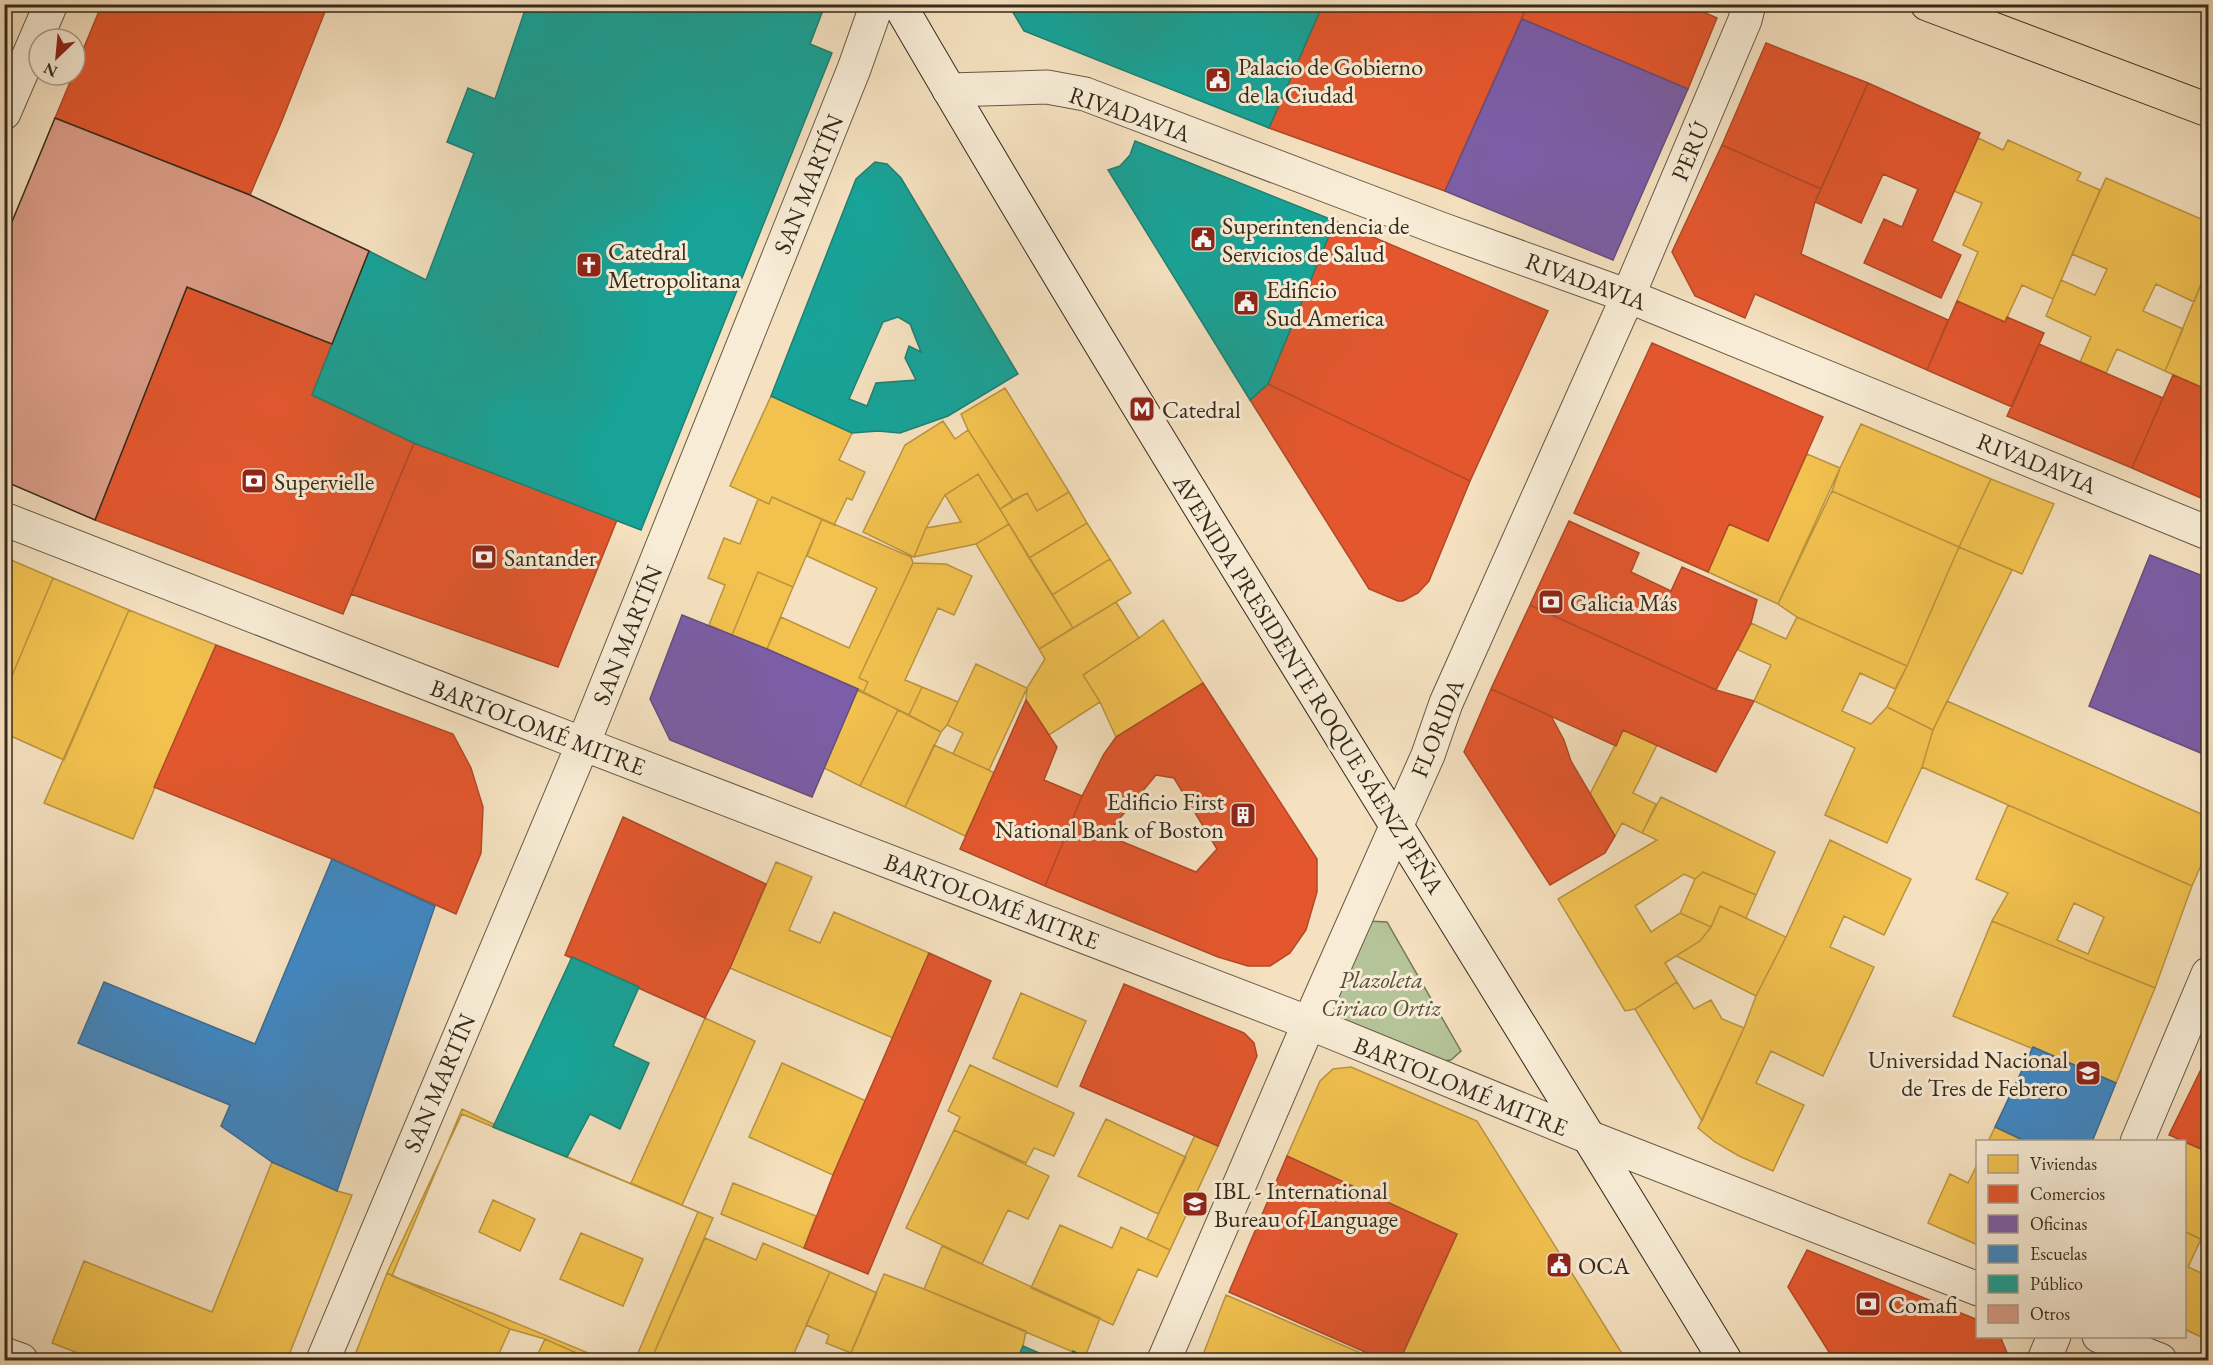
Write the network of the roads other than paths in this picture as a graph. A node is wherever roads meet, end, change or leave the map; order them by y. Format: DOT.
graph roads {
  1 [pos="51,4"];
  2 [pos="877,4"];
  3 [pos="899,4"];
  4 [pos="1749,4"];
  5 [pos="1927,4"];
  6 [pos="949,90"];
  7 [pos="2208,110"];
  8 [pos="4,113"];
  9 [pos="1628,296"];
  10 [pos="4,519"];
  11 [pos="2208,533"];
  12 [pos="583,744"];
  13 [pos="1397,827"];
  14 [pos="2208,974"];
  15 [pos="1309,1023"];
  16 [pos="1591,1138"];
  17 [pos="2138,1140"];
  18 [pos="1976,1289"];
  19 [pos="2053,1338"];
  20 [pos="2104,1338"];
  21 [pos="4,1354"];
  22 [pos="21,1360"];
  23 [pos="323,1360"];
  24 [pos="1164,1360"];
  25 [pos="1725,1360"];
  26 [pos="2044,1360"];
  27 [pos="2160,1360"];
  1 -- 8 [label="street"];
  2 -- 12 [label="street, SAN MARTÍN"];
  3 -- 6 [label="street, AVENIDA PRESIDENTE ROQUE SÁENZ PEÑA"];
  4 -- 9 [label="street, PERÚ"];
  5 -- 7 [label="main road"];
  6 -- 9 [label="street, RIVADAVIA"];
  6 -- 13 [label="street, AVENIDA PRESIDENTE ROQUE SÁENZ PEÑA"];
  9 -- 11 [label="street, RIVADAVIA"];
  9 -- 13 [label="street, FLORIDA"];
  10 -- 12 [label="street, BARTOLOMÉ MITRE"];
  12 -- 15 [label="street, BARTOLOMÉ MITRE"];
  12 -- 23 [label="street, SAN MARTÍN"];
  13 -- 15 [label="street, FLORIDA"];
  13 -- 16 [label="street, AVENIDA PRESIDENTE ROQUE SÁENZ PEÑA"];
  14 -- 17 [label="street"];
  15 -- 16 [label="street, BARTOLOMÉ MITRE"];
  15 -- 24 [label="street, FLORIDA"];
  16 -- 18 [label="street, BARTOLOMÉ MITRE"];
  16 -- 25 [label="street, AVENIDA PRESIDENTE ROQUE SÁENZ PEÑA"];
  19 -- 26 [label="street"];
  20 -- 27 [label="street"];
  21 -- 22 [label="street"];
}
